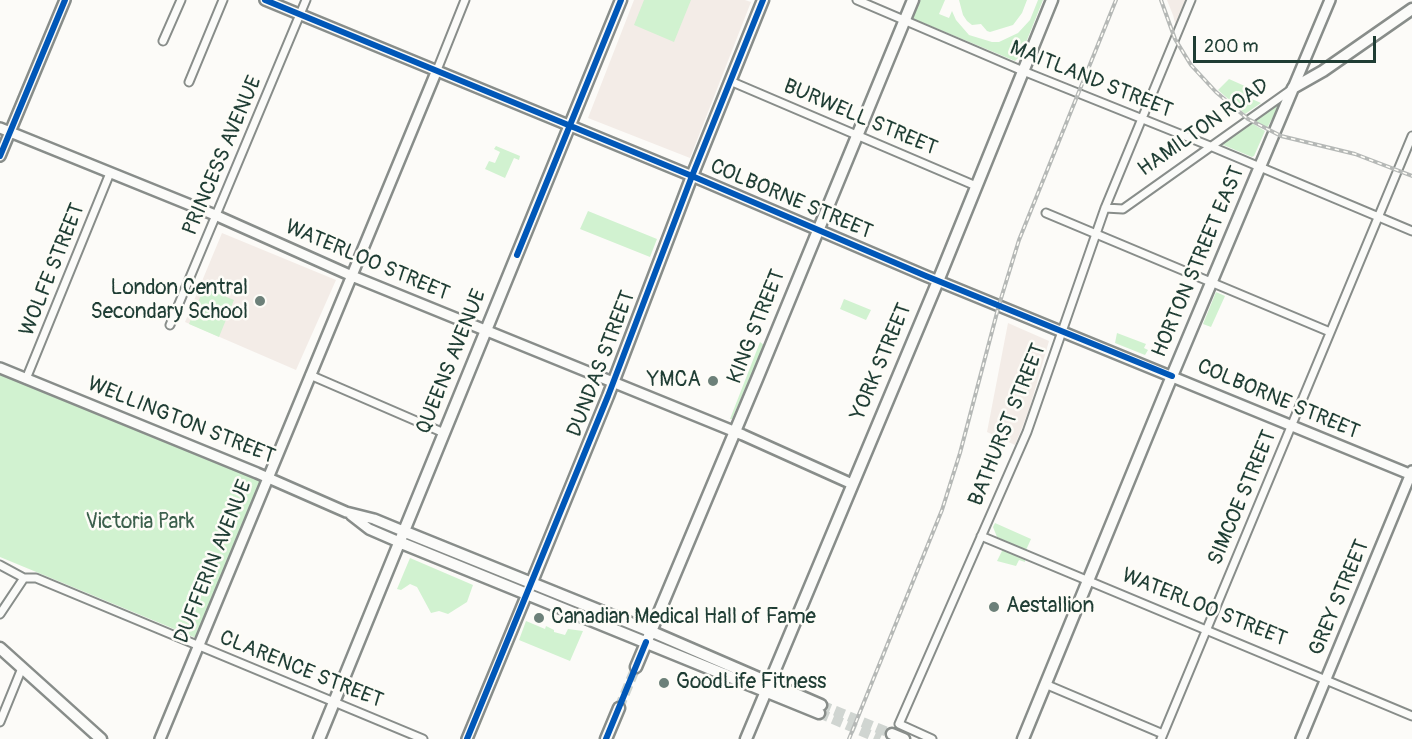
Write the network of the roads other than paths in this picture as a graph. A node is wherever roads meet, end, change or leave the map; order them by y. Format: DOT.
graph roads {
  1 [pos="65,0"];
  2 [pos="181,0"];
  3 [pos="223,0"];
  4 [pos="265,0"];
  5 [pos="306,0"];
  6 [pos="465,0"];
  7 [pos="621,0"];
  8 [pos="763,0"];
  9 [pos="857,0"];
  10 [pos="913,0"];
  11 [pos="1052,0"];
  12 [pos="1191,0"];
  13 [pos="1330,0"];
  14 [pos="1412,9"];
  15 [pos="300,15"];
  16 [pos="904,20"];
  17 [pos="163,41"];
  18 [pos="437,70"];
  19 [pos="1023,71"];
  20 [pos="730,81"];
  21 [pos="189,82"];
  22 [pos="1293,88"];
  23 [pos="1142,118"];
  24 [pos="571,126"];
  25 [pos="5,130"];
  26 [pos="857,135"];
  27 [pos="1412,136"];
  28 [pos="1210,146"];
  29 [pos="0,156"];
  30 [pos="1260,167"];
  31 [pos="110,173"];
  32 [pos="692,176"];
  33 [pos="976,186"];
  34 [pos="1105,208"];
  35 [pos="1046,213"];
  36 [pos="215,215"];
  37 [pos="1378,217"];
  38 [pos="818,230"];
  39 [pos="1412,231"];
  40 [pos="1096,234"];
  41 [pos="352,276"];
  42 [pos="938,281"];
  43 [pos="1212,282"];
  44 [pos="170,325"];
  45 [pos="486,330"];
  46 [pos="1062,331"];
  47 [pos="1330,332"];
  48 [pos="0,368"];
  49 [pos="310,375"];
  50 [pos="1172,375"];
  51 [pos="26,379"];
  52 [pos="613,382"];
  53 [pos="1291,425"];
  54 [pos="734,432"];
  55 [pos="444,433"];
  56 [pos="1412,474"];
  57 [pos="268,478"];
  58 [pos="852,484"];
  59 [pos="401,536"];
  60 [pos="981,536"];
  61 [pos="0,566"];
  62 [pos="24,578"];
  63 [pos="1088,580"];
  64 [pos="529,589"];
  65 [pos="0,614"];
  66 [pos="1206,629"];
  67 [pos="648,637"];
  68 [pos="199,646"];
  69 [pos="0,648"];
  70 [pos="636,667"];
  71 [pos="22,668"];
  72 [pos="1326,679"];
  73 [pos="746,684"];
  74 [pos="1045,684"];
  75 [pos="767,687"];
  76 [pos="333,702"];
  77 [pos="619,708"];
  78 [pos="820,709"];
  79 [pos="758,710"];
  80 [pos="1412,716"];
  81 [pos="0,722"];
  82 [pos="892,734"];
  83 [pos="1162,737"];
  84 [pos="101,739"];
  85 [pos="160,739"];
  86 [pos="319,739"];
  87 [pos="423,739"];
  88 [pos="467,739"];
  89 [pos="606,739"];
  90 [pos="746,739"];
  91 [pos="904,739"];
  92 [pos="932,739"];
  93 [pos="1023,739"];
  94 [pos="1301,739"];
  1 -- 25 [label="street"];
  2 -- 17 [label="street"];
  3 -- 21 [label="street"];
  4 -- 15 [label="street, COLBORNE STREET"];
  5 -- 15 [label="street, PRINCESS AVENUE"];
  6 -- 18 [label="street, DUFFERIN AVENUE"];
  7 -- 24 [label="main road, QUEENS AVENUE"];
  8 -- 20 [label="main road, DUNDAS STREET"];
  9 -- 16 [label="street, MAITLAND STREET"];
  10 -- 16 [label="main road, KING STREET"];
  11 -- 19 [label="main road, YORK STREET"];
  12 -- 23 [label="street, BATHURST STREET"];
  13 -- 22 [label="street, HORTON STREET EAST"];
  14 -- 22 [label="main road, HAMILTON ROAD"];
  15 -- 18 [label="street, COLBORNE STREET"];
  15 -- 36 [label="street, PRINCESS AVENUE"];
  16 -- 19 [label="street, MAITLAND STREET"];
  16 -- 26 [label="main road, KING STREET"];
  18 -- 24 [label="street, COLBORNE STREET"];
  18 -- 41 [label="street, DUFFERIN AVENUE"];
  19 -- 23 [label="street, MAITLAND STREET"];
  19 -- 33 [label="main road, YORK STREET"];
  20 -- 26 [label="street, BURWELL STREET"];
  20 -- 32 [label="main road, DUNDAS STREET"];
  22 -- 28 [label="street, HAMILTON ROAD"];
  22 -- 30 [label="main road, HORTON STREET EAST"];
  23 -- 28 [label="street, MAITLAND STREET"];
  23 -- 34 [label="street, BATHURST STREET"];
  24 -- 32 [label="street, COLBORNE STREET"];
  24 -- 45 [label="main road, QUEENS AVENUE"];
  25 -- 29 [label="street"];
  25 -- 31 [label="street, WATERLOO STREET"];
  26 -- 33 [label="street, BURWELL STREET"];
  26 -- 38 [label="main road, KING STREET"];
  27 -- 37 [label="street, SIMCOE STREET"];
  28 -- 30 [label="street, MAITLAND STREET"];
  28 -- 34 [label="street, HAMILTON ROAD"];
  30 -- 37 [label="street, MAITLAND STREET"];
  30 -- 43 [label="main road, HORTON STREET EAST"];
  31 -- 36 [label="street, WATERLOO STREET"];
  31 -- 51 [label="street, WOLFE STREET"];
  32 -- 38 [label="street, COLBORNE STREET"];
  32 -- 52 [label="main road, DUNDAS STREET"];
  33 -- 42 [label="main road, YORK STREET"];
  34 -- 40 [label="street, BATHURST STREET"];
  35 -- 40 [label="street"];
  36 -- 41 [label="street, WATERLOO STREET"];
  36 -- 44 [label="street, PRINCESS AVENUE"];
  37 -- 39 [label="street, MAITLAND STREET"];
  37 -- 47 [label="street, SIMCOE STREET"];
  38 -- 42 [label="street, COLBORNE STREET"];
  38 -- 54 [label="main road, KING STREET"];
  40 -- 43 [label="street"];
  40 -- 46 [label="street, BATHURST STREET"];
  41 -- 45 [label="street, WATERLOO STREET"];
  41 -- 49 [label="street, DUFFERIN AVENUE"];
  42 -- 46 [label="street, COLBORNE STREET"];
  42 -- 58 [label="main road, YORK STREET"];
  43 -- 47 [label="street"];
  43 -- 50 [label="main road, HORTON STREET EAST"];
  45 -- 52 [label="street, WATERLOO STREET"];
  45 -- 55 [label="main road, QUEENS AVENUE"];
  46 -- 50 [label="street, COLBORNE STREET"];
  46 -- 60 [label="street, BATHURST STREET"];
  47 -- 53 [label="street, SIMCOE STREET"];
  48 -- 51 [label="street, WELLINGTON STREET"];
  49 -- 55 [label="street"];
  49 -- 57 [label="street, DUFFERIN AVENUE"];
  50 -- 53 [label="street, COLBORNE STREET"];
  50 -- 63 [label="main road, HORTON STREET EAST"];
  51 -- 57 [label="street, WELLINGTON STREET"];
  52 -- 54 [label="street, WATERLOO STREET"];
  52 -- 64 [label="main road, DUNDAS STREET"];
  53 -- 56 [label="street, COLBORNE STREET"];
  53 -- 66 [label="street, SIMCOE STREET"];
  54 -- 58 [label="street, WATERLOO STREET"];
  54 -- 67 [label="main road, KING STREET"];
  55 -- 59 [label="main road, QUEENS AVENUE"];
  56 -- 72 [label="street, GREY STREET"];
  57 -- 59 [label="street, WELLINGTON STREET"];
  57 -- 68 [label="street, DUFFERIN AVENUE"];
  58 -- 75 [label="main road, YORK STREET"];
  59 -- 64 [label="main road, WELLINGTON STREET"];
  59 -- 76 [label="main road, QUEENS AVENUE"];
  60 -- 63 [label="street, WATERLOO STREET"];
  60 -- 92 [label="street, BATHURST STREET"];
  61 -- 62 [label="street, CLARENCE STREET"];
  62 -- 65 [label="street"];
  62 -- 68 [label="street, CLARENCE STREET"];
  63 -- 66 [label="street, WATERLOO STREET"];
  63 -- 74 [label="main road, HORTON STREET EAST"];
  64 -- 67 [label="main road, WELLINGTON STREET"];
  64 -- 88 [label="street, DUNDAS STREET"];
  66 -- 72 [label="street, WATERLOO STREET"];
  66 -- 83 [label="street, SIMCOE STREET"];
  67 -- 70 [label="main road, KING STREET"];
  67 -- 73 [label="main road, WELLINGTON STREET"];
  67 -- 75 [label="main road, WELLINGTON STREET"];
  68 -- 76 [label="street, CLARENCE STREET"];
  68 -- 85 [label="street, DUFFERIN AVENUE"];
  69 -- 71 [label="main road"];
  71 -- 81 [label="street"];
  71 -- 84 [label="main road"];
  72 -- 80 [label="street, WATERLOO STREET"];
  72 -- 94 [label="street, GREY STREET"];
  73 -- 75 [label="main road, WELLINGTON STREET"];
  73 -- 79 [label="main road"];
  74 -- 83 [label="street"];
  74 -- 93 [label="main road, HORTON STREET EAST"];
  75 -- 78 [label="main road, WELLINGTON STREET"];
  75 -- 79 [label="main road, YORK STREET"];
  76 -- 86 [label="main road, QUEENS AVENUE"];
  76 -- 87 [label="street, CLARENCE STREET"];
  77 -- 89 [label="main road"];
  79 -- 90 [label="main road, YORK STREET"];
  82 -- 91 [label="main road"];
}
